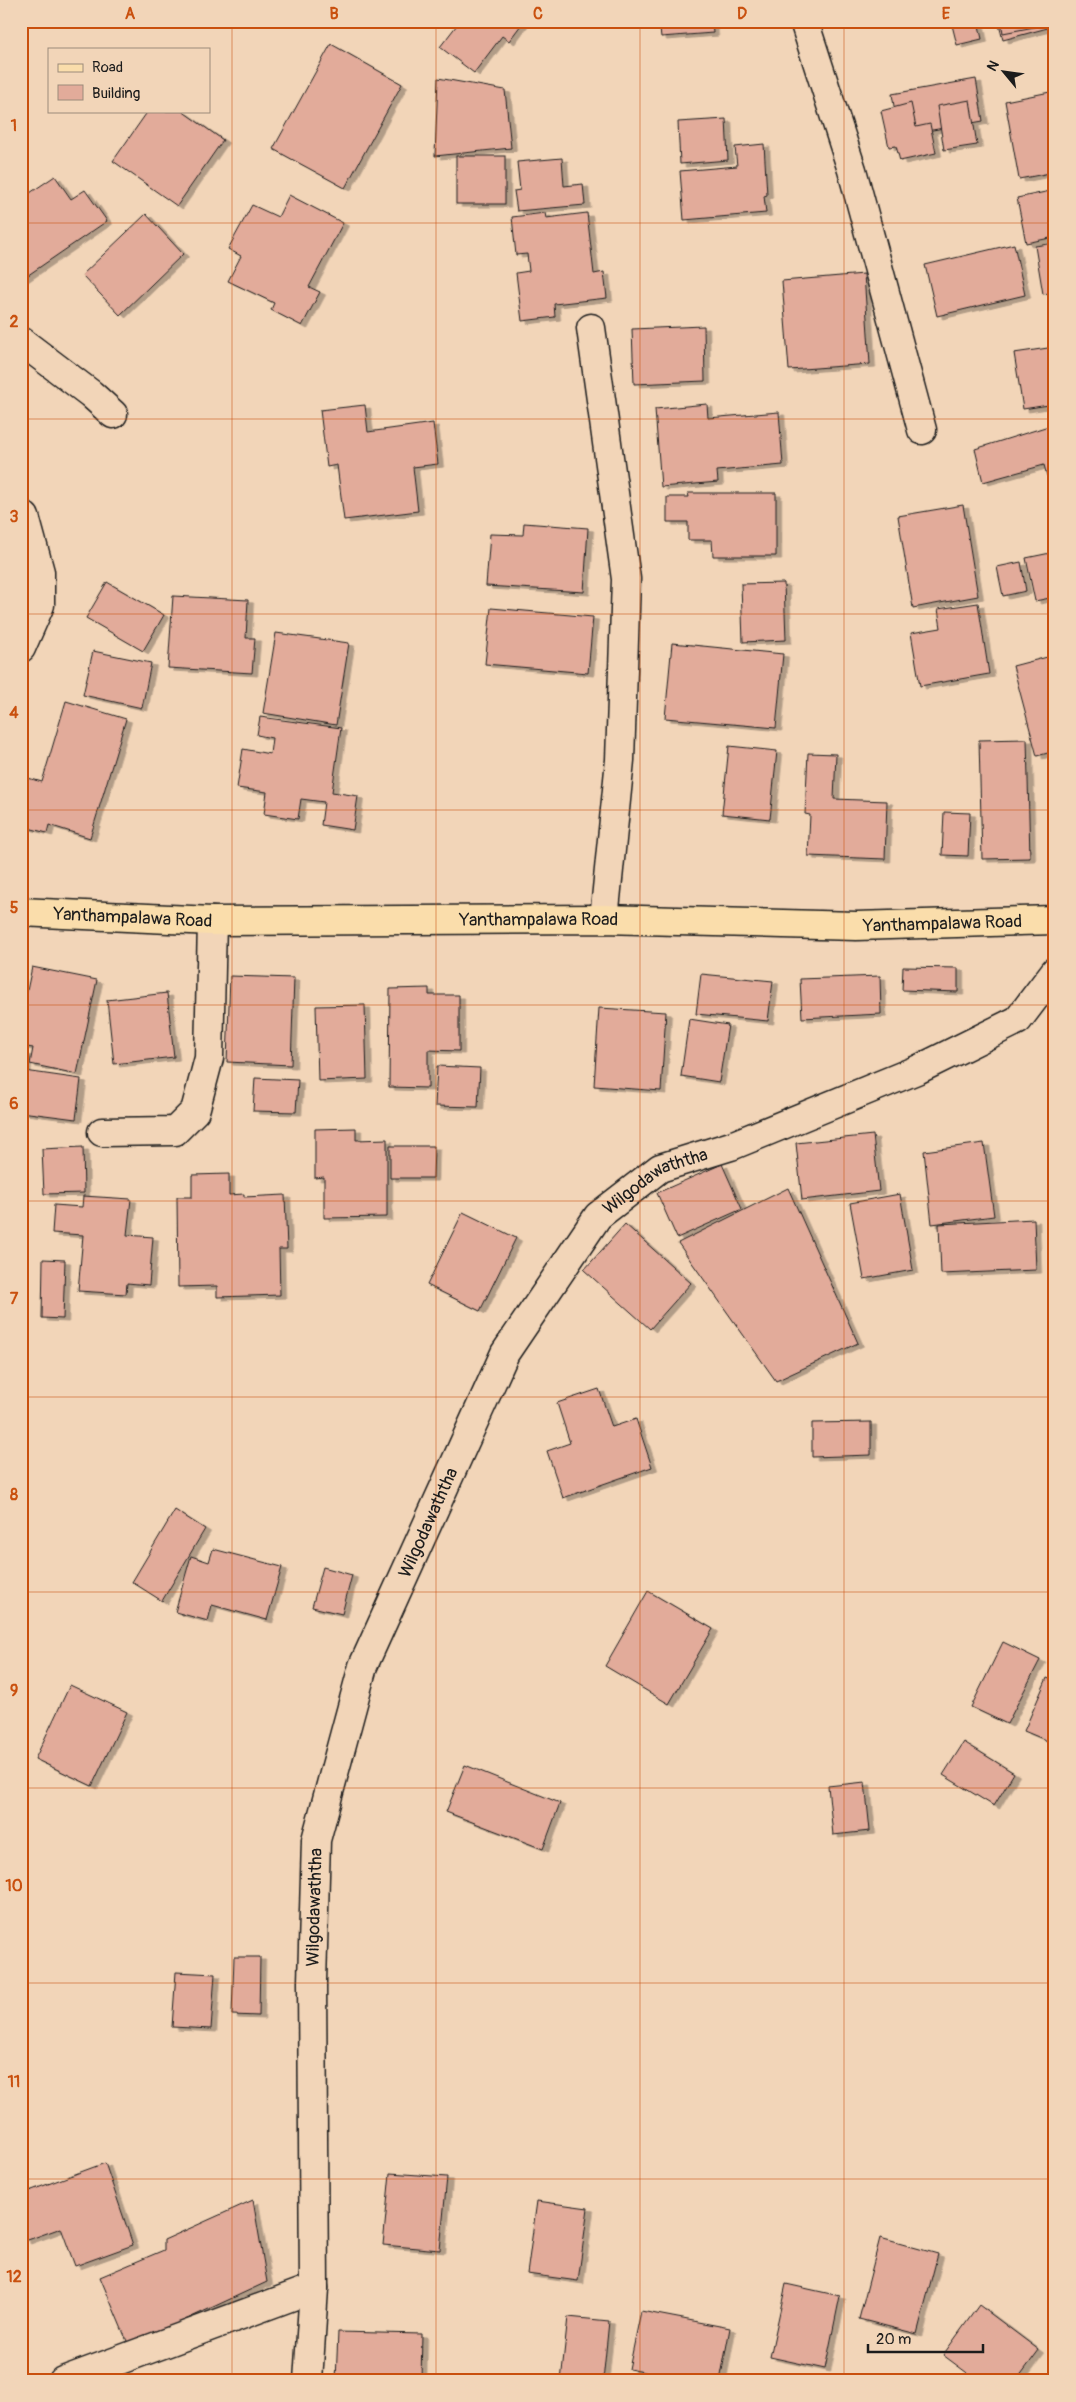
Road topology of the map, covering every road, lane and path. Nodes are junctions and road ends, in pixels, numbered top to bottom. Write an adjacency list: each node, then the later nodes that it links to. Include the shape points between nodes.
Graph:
1 (804, 21): 5 (street, via 852,170)
2 (592, 328): 9 (street, via 626,579 620,760)
3 (21, 341): 4 (street)
4 (113, 414)
5 (922, 430)
6 (21, 514): 7 (street, via 26,518 40,572 40,606)
7 (21, 648)
8 (21, 912): 11 (main road, Yanthampalawa Road)
9 (604, 919): 10 (main road, Yanthampalawa Road, via 856,926); 11 (main road, Yanthampalawa Road)
10 (1055, 920)
11 (212, 921): 13 (street, via 209,1058 195,1111 175,1132)
12 (1055, 971): 14 (street, Wilgodawaththa, via 1018,1020 919,1069 732,1146 660,1168 598,1216 505,1353 363,1666 316,1840 312,1982)
13 (102, 1132)
14 (314, 2288): 15 (street); 16 (street, Wilgodawaththa)
15 (63, 2381)
16 (308, 2381)

